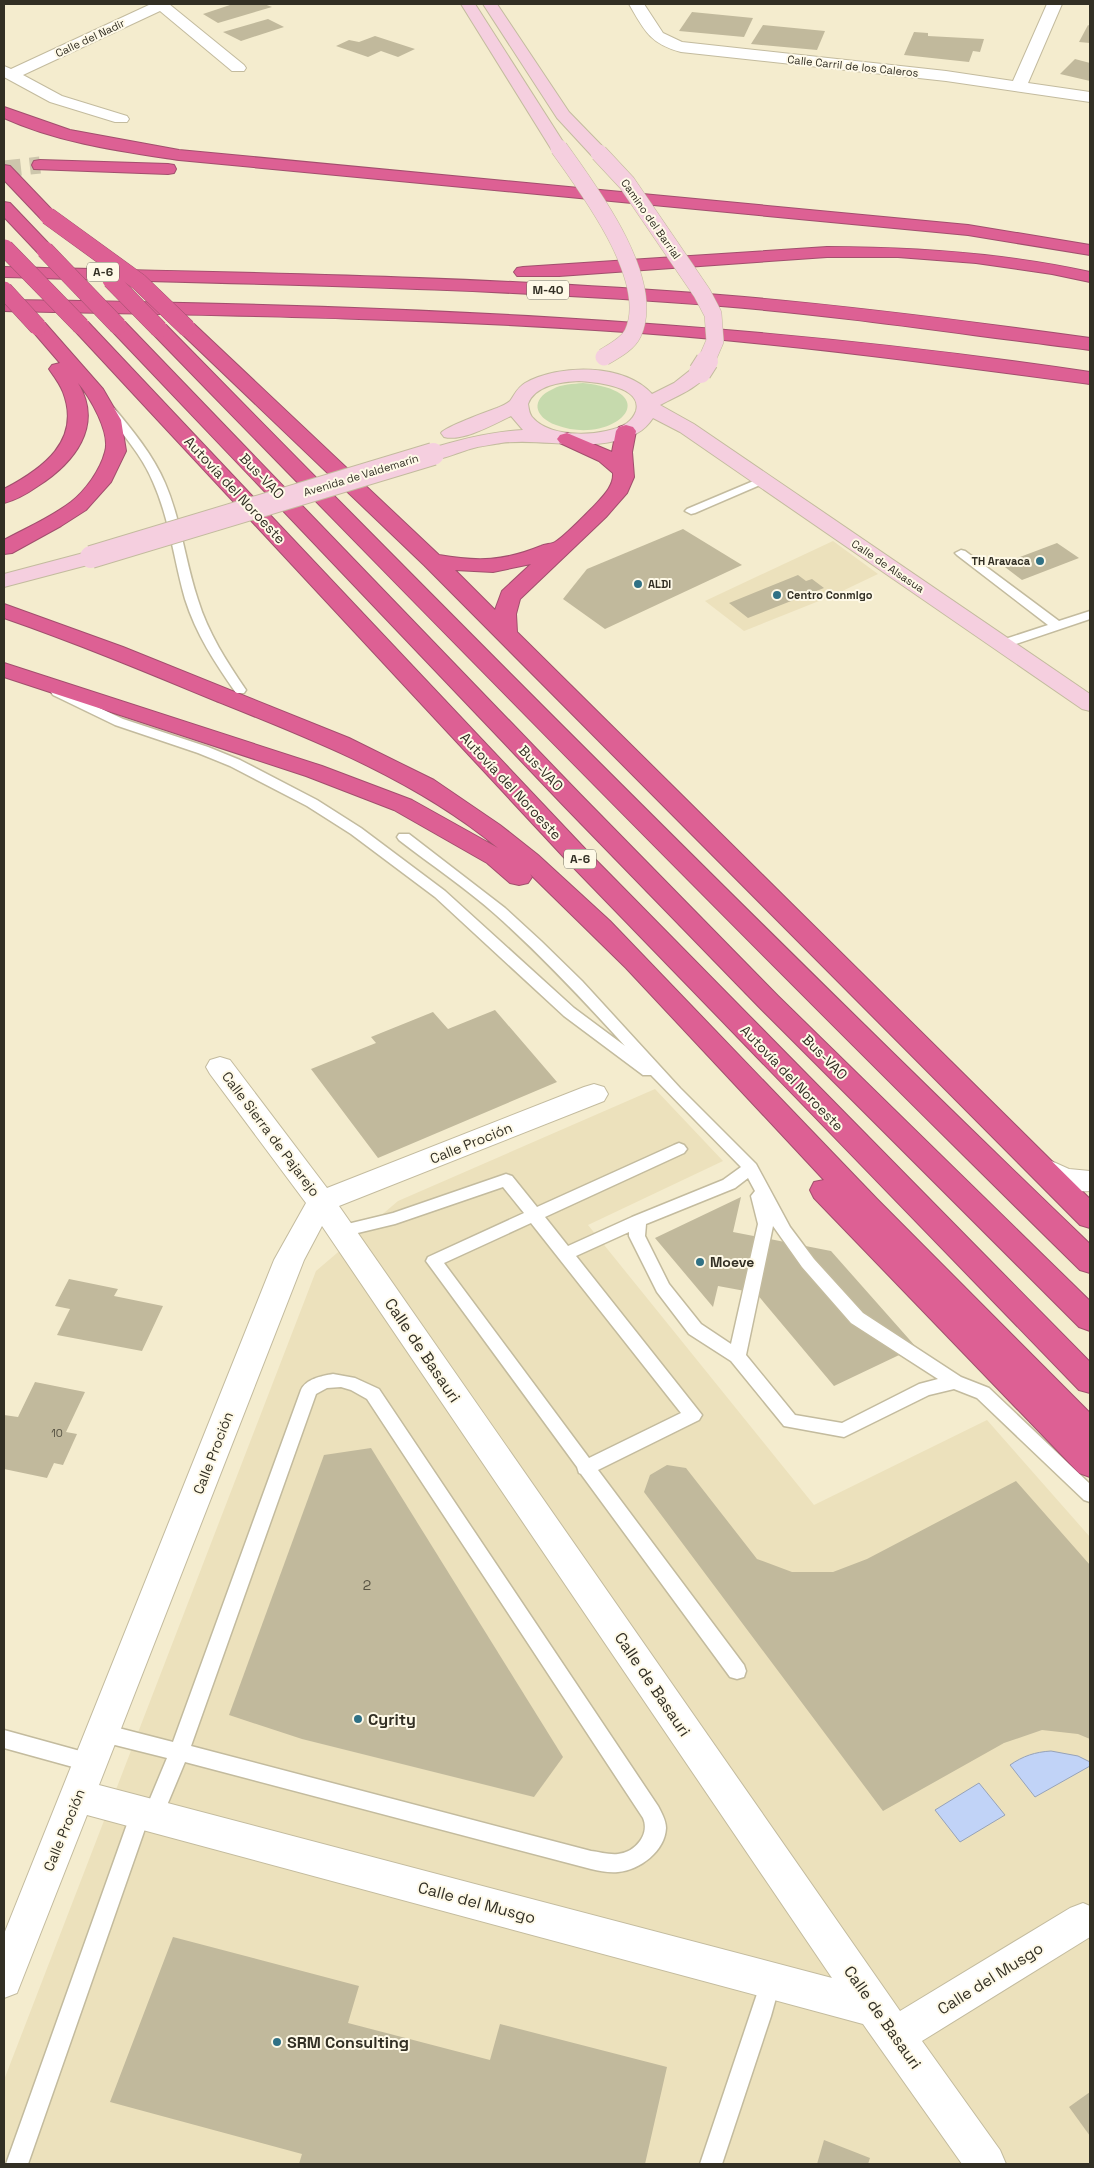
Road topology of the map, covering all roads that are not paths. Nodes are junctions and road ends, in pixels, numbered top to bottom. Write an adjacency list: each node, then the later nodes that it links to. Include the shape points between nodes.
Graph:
1 (163, 4): 6 (street, Calle del Nadir); 7 (street, Calle del Nadir)
2 (468, 4): 27 (main road, bridge, via 618,238 634,284 639,313 632,335 604,357)
3 (490, 4): 31 (main road, Camino del Barrial, bridge, via 563,115 627,183 702,293 712,314 716,341 700,372 681,387)
4 (637, 4): 8 (street, Calle Carril de los Caleros, via 658,38 681,47)
5 (1056, 4): 8 (street)
6 (238, 68)
7 (7, 73): 11 (street, Calle del Nadir, via 56,99)
8 (1020, 86): 9 (street, Calle Carril de los Caleros)
9 (1090, 97)
10 (4, 112): 16 (highway, via 67,134 179,155 968,230)
11 (121, 119)
12 (40, 165): 16 (highway, via 178,170 691,219)
13 (4, 170): 15 (highway, A-6)
14 (4, 207): 71 (highway, Bus-VAO, bridge, via 769,1002)
15 (48, 216): 44 (highway, bridge, via 139,282); 70 (highway, A-6, bridge, via 395,572)
16 (999, 236): 18 (highway)
17 (4, 248): 73 (highway, Autovía del Noroeste / A-6, bridge, via 81,326 580,859)
18 (1090, 250)
19 (4, 270): 20 (highway, via 141,266 559,271 827,252 889,252 976,258); 26 (highway, M-40, via 430,284 668,297 808,309)
20 (1090, 277)
21 (4, 290): 25 (highway, bridge)
22 (4, 305): 24 (highway); 25 (highway)
23 (4, 315): 24 (highway)
24 (406, 316): 28 (highway, via 595,324 777,340 969,360)
25 (31, 327): 29 (highway); 38 (highway, via 77,399 76,438 55,464 21,489)
26 (1090, 344)
27 (568, 376): 30 (main road, via 534,386 526,392); 31 (main road, Calle de Alsasua, via 590,375 620,382 636,390)
28 (1090, 378)
29 (93, 389): 41 (highway, via 111,420 116,451 101,482 79,506); 54 (lane, via 145,456 159,482 197,617)
30 (519, 405): 34 (main road, via 520,414 526,422); 35 (main road, Avenida de Valdemarín)
31 (646, 405): 32 (main road, Calle de Alsasua); 33 (main road, via 642,420)
32 (687, 428): 33 (main road, Calle de Alsasua, via 660,424); 37 (main road, Calle de Alsasua)
33 (630, 429): 34 (main road, Avenida de Valdemarín, via 592,440); 36 (highway, via 622,452)
34 (558, 437): 35 (main road, Avenida de Valdemarín, via 503,437); 36 (highway, via 606,457)
35 (426, 448): 42 (main road, Avenida de Valdemarín, bridge)
36 (624, 471): 40 (highway, via 622,483 611,501)
37 (764, 480): 39 (lane); 51 (main road, Calle de Alsasua)
38 (4, 497)
39 (690, 511)
40 (568, 541): 44 (highway, via 509,565 479,567); 50 (highway, via 510,596 505,607)
41 (4, 548)
42 (86, 551): 45 (main road, Avenida de Valdemarín); 46 (main road, Avenida de Valdemarín)
43 (961, 553): 49 (lane)
44 (432, 560): 50 (highway)
45 (4, 566)
46 (4, 581)
47 (4, 611): 75 (highway, via 335,739 400,770 488,827 572,899 615,942 840,1179)
48 (1090, 615): 49 (lane)
49 (1057, 626): 51 (lane)
50 (506, 633): 61 (highway)
51 (1003, 644): 55 (main road, Calle de Alsasua)
52 (4, 670): 53 (highway)
53 (33, 680): 58 (lane, via 119,722 235,763 312,803 356,831 440,894 569,1012); 76 (highway, via 314,771 403,805 496,857 580,932 881,1250)
54 (240, 690)
55 (1090, 704)
56 (404, 837): 58 (lane, via 500,910)
57 (220, 1067): 64 (street, Calle Sierra de Pajarejo)
58 (675, 1092): 62 (lane)
59 (594, 1094): 64 (street, Calle Proción)
60 (679, 1149): 65 (lane)
61 (1036, 1164): 63 (street, via 1062,1178); 66 (highway)
62 (751, 1168): 67 (lane, via 729,1184); 72 (lane, via 766,1224); 74 (lane, via 784,1231 857,1318)
63 (1090, 1182)
64 (322, 1202): 68 (street, Calle de Basauri); 80 (street, Calle Proción, via 289,1260)
65 (534, 1215): 68 (lane, via 506,1180 395,1218); 69 (lane); 77 (lane, via 434,1262)
66 (1090, 1217)
67 (638, 1221): 69 (lane); 72 (lane, via 637,1236 664,1288 695,1329)
68 (341, 1231): 89 (street, Calle de Basauri)
69 (565, 1254): 77 (lane, via 693,1415)
70 (1090, 1262)
71 (1090, 1319)
72 (737, 1356): 74 (lane, via 790,1420 844,1430 925,1389)
73 (1090, 1381)
74 (955, 1382): 78 (lane, via 983,1393)
75 (1090, 1433)
76 (1090, 1464)
77 (586, 1468): 79 (lane)
78 (1090, 1495)
79 (737, 1671)
80 (103, 1733): 82 (lane); 83 (street, Calle Proción)
81 (4, 1739): 83 (lane)
82 (179, 1752): 82 (lane, via 591,1860 617,1863 632,1859 654,1839 656,1826 646,1804 373,1394 359,1384 343,1380 331,1380 309,1390); 85 (lane)
83 (91, 1763): 84 (street, Calle Proción)
84 (78, 1796): 85 (street, Calle del Musgo); 87 (street, Calle Proción)
85 (147, 1814): 88 (street, Calle del Musgo); 90 (lane)
86 (1083, 1921): 89 (street, Calle del Musgo)
87 (4, 1980)
88 (771, 1980): 89 (street, Calle del Musgo); 91 (lane)
89 (886, 2021): 92 (street, Calle de Basauri)
90 (17, 2164)
91 (711, 2164)
92 (986, 2164)

